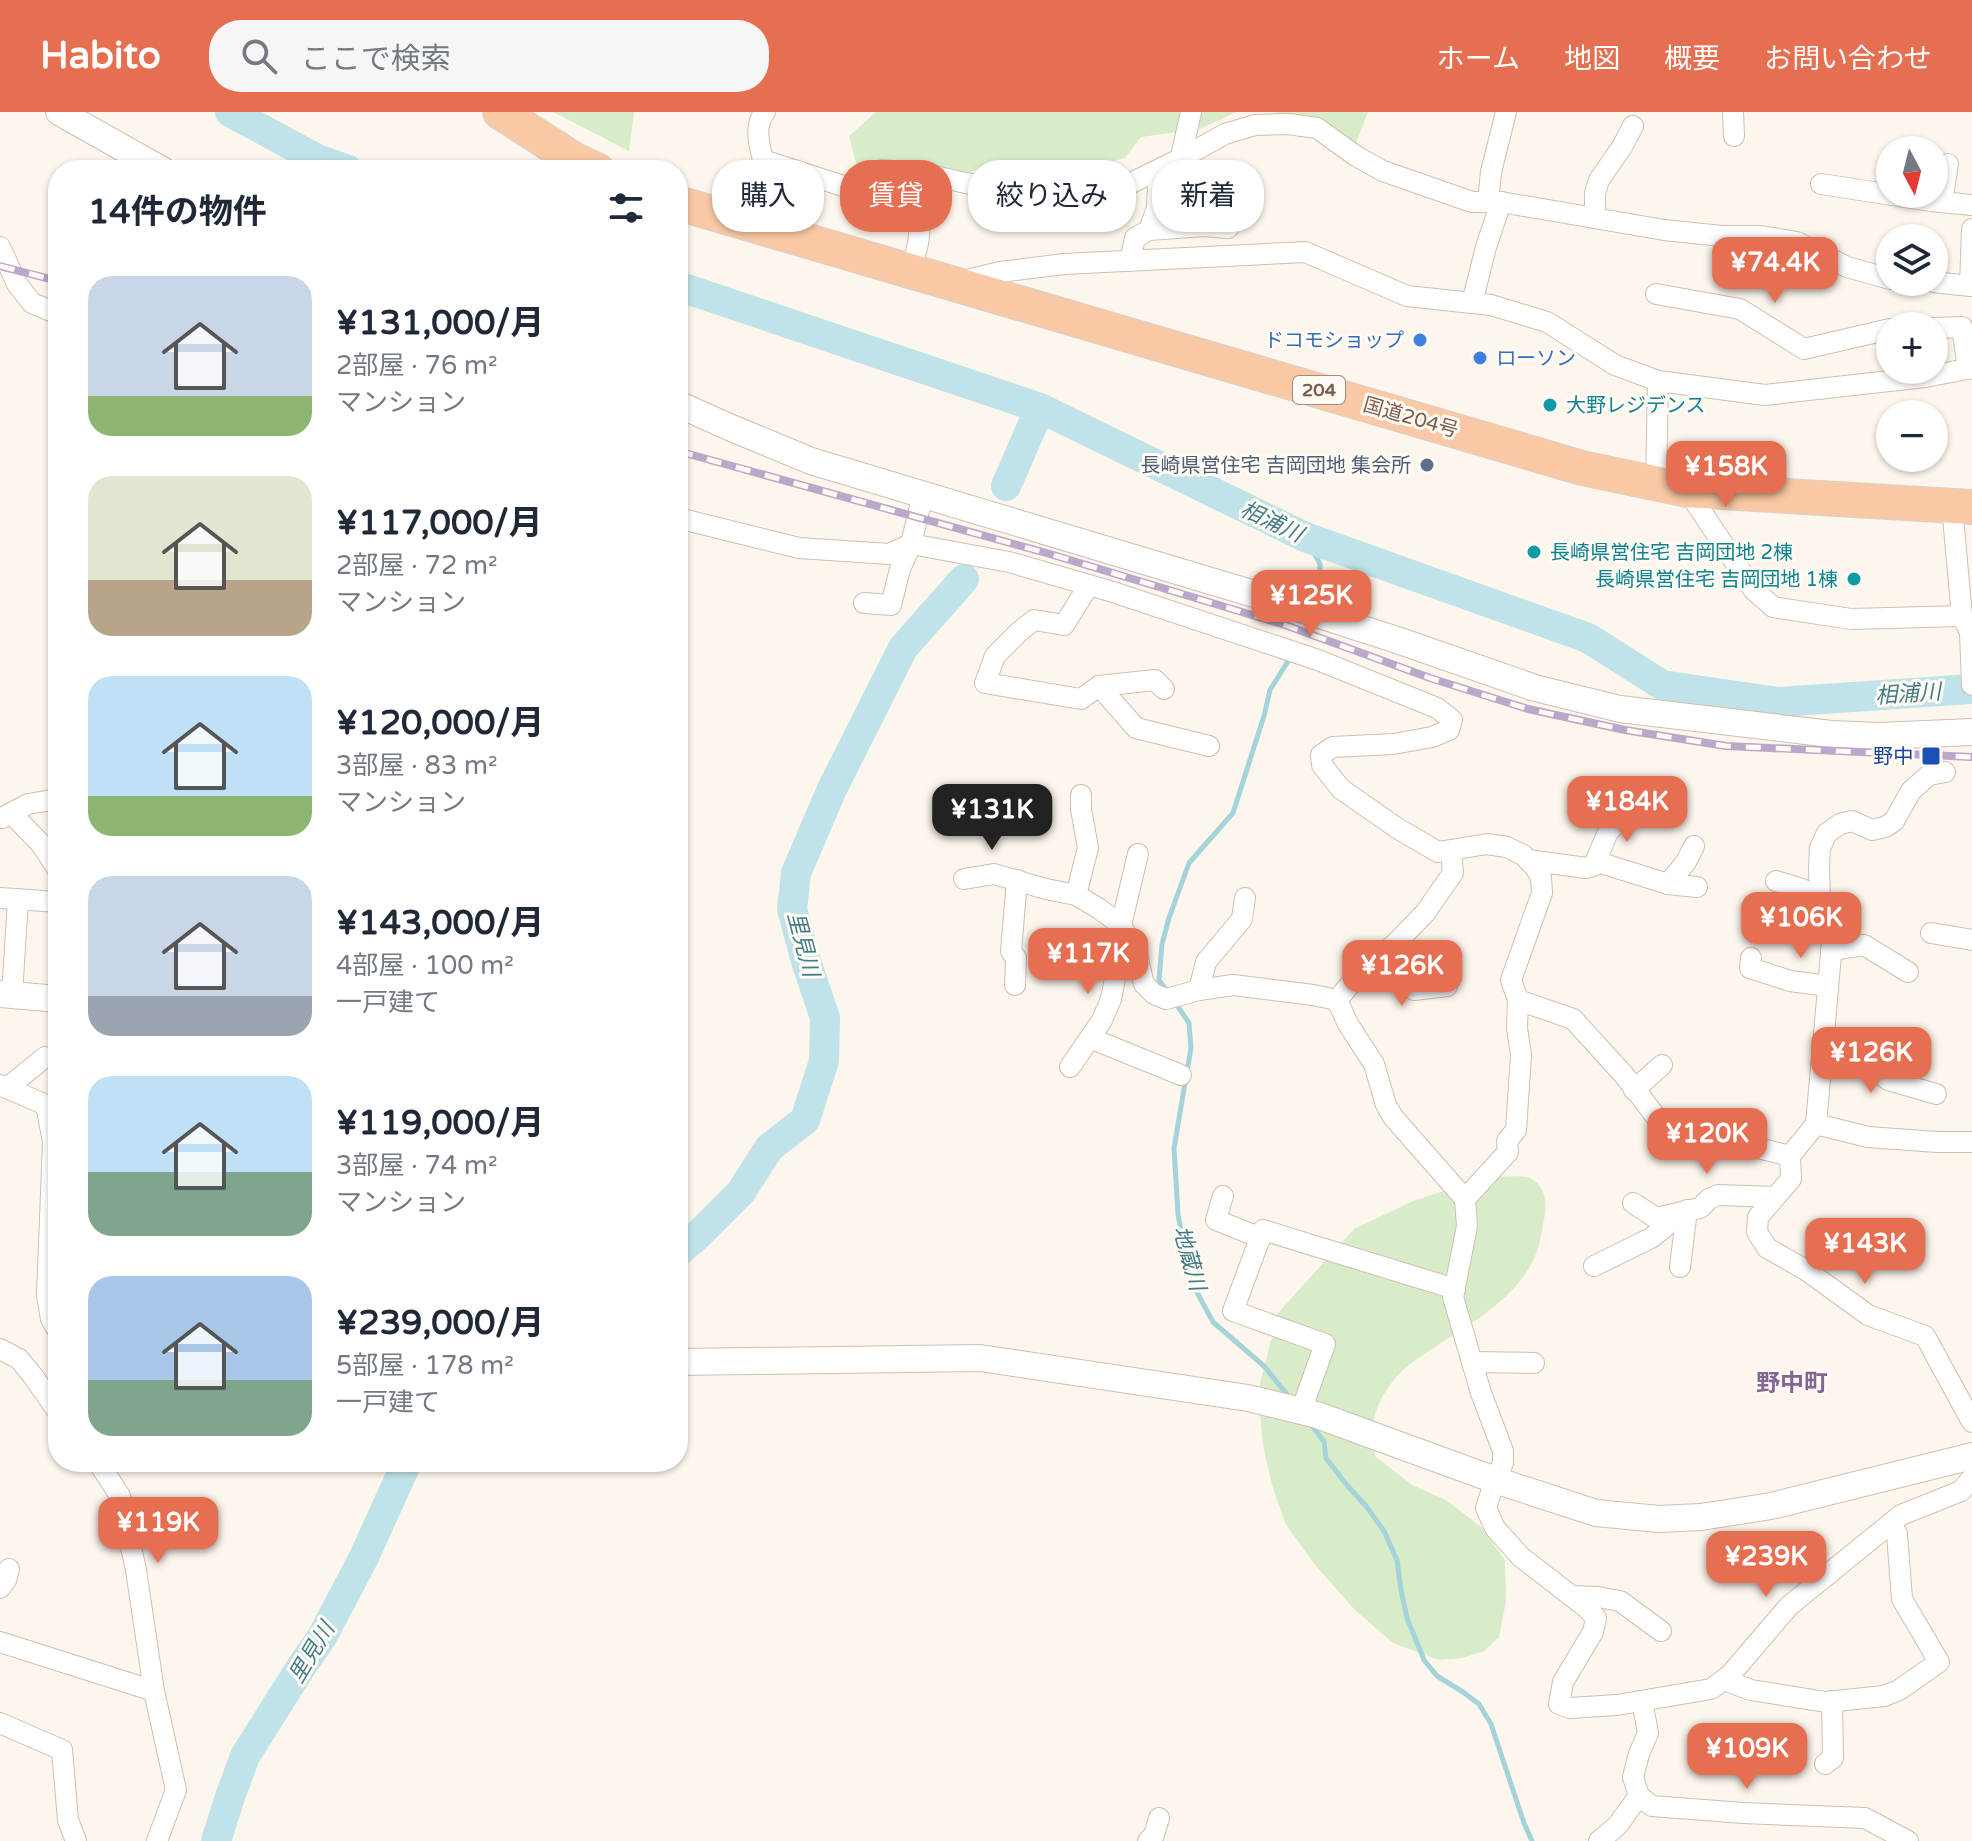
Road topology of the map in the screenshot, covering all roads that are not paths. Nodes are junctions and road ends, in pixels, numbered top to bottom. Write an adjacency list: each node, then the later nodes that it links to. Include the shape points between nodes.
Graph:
1 (59, 112): 10 (street)
2 (500, 112): 11 (highway)
3 (765, 112): 14 (street, via 758,140 763,160)
4 (1191, 112): 9 (street)
5 (1506, 112): 16 (street, via 1491,172)
6 (1733, 112): 8 (street)
7 (1633, 126): 20 (street, via 1599,180)
8 (1734, 136)
9 (1180, 159): 12 (street, via 1129,184 1084,196 1040,199); 16 (street, via 1225,134 1255,125 1288,124 1317,128 1383,171 1472,202); 22 (street, via 1178,170 1158,187)
10 (144, 160)
11 (575, 160)
12 (952, 180)
13 (1821, 184): 15 (street)
14 (840, 186)
15 (1876, 192)
16 (1495, 202): 20 (street); 33 (street)
17 (1948, 203): 18 (street)
18 (1972, 205)
19 (688, 206): 27 (highway, 国道204号 / 204)
20 (1595, 218): 28 (street, via 1797,242)
21 (1972, 229): 31 (street)
22 (1149, 230): 23 (street); 26 (street, via 1135,238)
23 (1152, 230)
24 (921, 232): 27 (street)
25 (0, 247): 34 (street, via 17,284 32,303)
26 (1130, 261): 29 (street, via 1038,267); 33 (street, via 1305,252 1407,296)
27 (911, 270): 29 (highway, 国道204号 / 204)
28 (1876, 275)
29 (955, 283): 40 (highway, 国道204号 / 204, via 1582,468)
30 (1948, 284): 31 (street)
31 (1971, 286)
32 (1656, 294): 36 (street, via 1740,309 1804,349)
33 (1472, 303): 38 (street, via 1547,322 1615,365)
34 (48, 310)
35 (1948, 328): 37 (street, via 1962,327)
36 (1876, 332)
37 (1970, 369): 38 (street, via 1765,395)
38 (1658, 381): 40 (street, via 1656,408)
39 (688, 409): 41 (street, via 811,461)
40 (1672, 486): 42 (highway, 国道204号 / 204); 47 (street, via 1773,607 1851,619)
41 (923, 494): 44 (street); 51 (street, via 1264,597 1535,688 1620,709 1831,734)
42 (1962, 507): 47 (street)
43 (688, 520): 44 (street, via 799,548 889,554)
44 (911, 544): 45 (street, via 1009,562); 46 (street, via 891,605)
45 (1089, 585): 49 (street, via 1064,625 1034,620 1019,632 995,656 981,685 1081,699); 59 (street, via 1318,660 1437,708 1452,720 1449,730 1393,744 1333,747 1321,755 1322,765 1341,789 1438,852)
46 (872, 609)
47 (1966, 624): 48 (street)
48 (1972, 685)
49 (1099, 686): 50 (street, via 1155,680); 52 (street, via 1136,728)
50 (1164, 689)
51 (1972, 732)
52 (1199, 749)
53 (1945, 772): 72 (street, via 1929,775 1911,791 1885,827 1872,830 1852,821 1827,833 1820,848)
54 (1081, 795): 69 (street, via 1088,848)
55 (48, 801): 57 (street)
56 (1633, 806): 63 (street, via 1608,832)
57 (6, 816): 60 (street)
58 (1694, 846): 67 (street)
59 (1451, 851): 62 (street, via 1487,844 1507,847); 79 (street, via 1453,873 1425,913)
60 (48, 854)
61 (1138, 854): 74 (street)
62 (1528, 860): 63 (street); 88 (street, via 1541,877 1542,893 1511,980)
63 (1594, 865): 67 (street)
64 (964, 879): 65 (street, via 994,874)
65 (1017, 880): 69 (street); 81 (street, via 1011,951 1016,958)
66 (1776, 881): 72 (street)
67 (1668, 884): 68 (street)
68 (1697, 887)
69 (1076, 895): 74 (street)
70 (1245, 898): 84 (street, via 1242,919 1206,962)
71 (9, 899): 73 (street); 85 (street)
72 (1820, 899): 77 (street, via 1833,932)
73 (48, 901)
74 (1123, 928): 84 (street, via 1144,984 1154,994 1166,999); 89 (street, via 1111,999)
75 (1931, 933): 76 (street)
76 (1972, 940)
77 (1831, 950): 80 (street, via 1864,945); 83 (street)
78 (1751, 958): 83 (street, via 1750,968)
79 (1372, 963): 82 (street, via 1414,990); 87 (street)
80 (1908, 972)
81 (1015, 985)
82 (1447, 986)
83 (1828, 986): 90 (street)
84 (1199, 990): 87 (street, via 1233,985)
85 (6, 995): 86 (street)
86 (48, 998)
87 (1337, 1000): 104 (street, via 1374,1064 1393,1117)
88 (1518, 1000): 96 (street, via 1573,1019); 104 (street, via 1516,1130 1507,1141 1508,1152)
89 (1090, 1038): 93 (street); 94 (street)
90 (1822, 1049): 97 (street, via 1873,1065 1888,1080 1914,1080); 99 (street)
91 (48, 1058): 95 (street)
92 (1662, 1065): 96 (street)
93 (1070, 1067)
94 (1181, 1075)
95 (3, 1087): 98 (street, via 46,1105)
96 (1634, 1090): 101 (street, via 1660,1122 1690,1138)
97 (1936, 1094)
98 (48, 1116)
99 (1816, 1124): 100 (street, via 1868,1137); 101 (street)
100 (1972, 1142)
101 (1790, 1156): 103 (street, via 1791,1179)
102 (1223, 1196): 108 (street, via 1216,1220)
103 (1775, 1197): 106 (street, via 1718,1195); 122 (street, via 1758,1217 1757,1232 1767,1248 1868,1315 1925,1336)
104 (1465, 1199): 112 (street, via 1467,1226)
105 (1633, 1203): 107 (street, via 1656,1218)
106 (1687, 1210): 107 (street); 110 (street)
107 (1664, 1216): 109 (street, via 1665,1227 1651,1238)
108 (1261, 1238): 112 (street, via 1263,1230 1306,1234); 121 (street, via 1233,1311 1325,1344)
109 (1594, 1266)
110 (1680, 1267)
111 (48, 1281): 113 (street)
112 (1455, 1289): 116 (street)
113 (48, 1301)
114 (0, 1349): 118 (street, via 19,1359)
115 (688, 1362): 121 (street, via 980,1358 1248,1398)
116 (1472, 1362): 117 (street); 126 (street, via 1503,1451)
117 (1534, 1363)
118 (33, 1376): 119 (street); 120 (street)
119 (48, 1380)
120 (48, 1398)
121 (1301, 1411): 126 (street)
122 (1972, 1422)
123 (1972, 1456): 126 (street, via 1771,1506 1701,1517 1596,1513)
124 (104, 1472): 134 (street, via 120,1496)
125 (1972, 1478): 127 (street, via 1961,1491)
126 (1495, 1480): 130 (street, via 1486,1508 1495,1528 1521,1557)
127 (1891, 1523): 133 (street, via 1789,1606); 136 (street, via 1897,1534 1902,1599 1939,1662 1884,1696)
128 (9, 1569): 129 (street)
129 (0, 1588)
130 (1571, 1596): 131 (street, via 1620,1601); 135 (street, via 1596,1618 1563,1682 1559,1704 1570,1708)
131 (1661, 1631)
132 (0, 1642): 134 (street)
133 (1724, 1680): 135 (street, via 1711,1689); 136 (street, via 1751,1690)
134 (154, 1691): 142 (street, via 176,1790)
135 (1642, 1701): 139 (street, via 1648,1733 1633,1777)
136 (1832, 1701): 138 (street, via 1833,1758)
137 (0, 1723): 141 (street, via 62,1750 68,1820)
138 (1825, 1764)
139 (1639, 1796): 144 (street); 145 (street, via 1652,1806 1865,1818)
140 (1159, 1818): 143 (street)
141 (81, 1834)
142 (157, 1841)
143 (1148, 1841)
144 (1599, 1841)
145 (1908, 1841)

